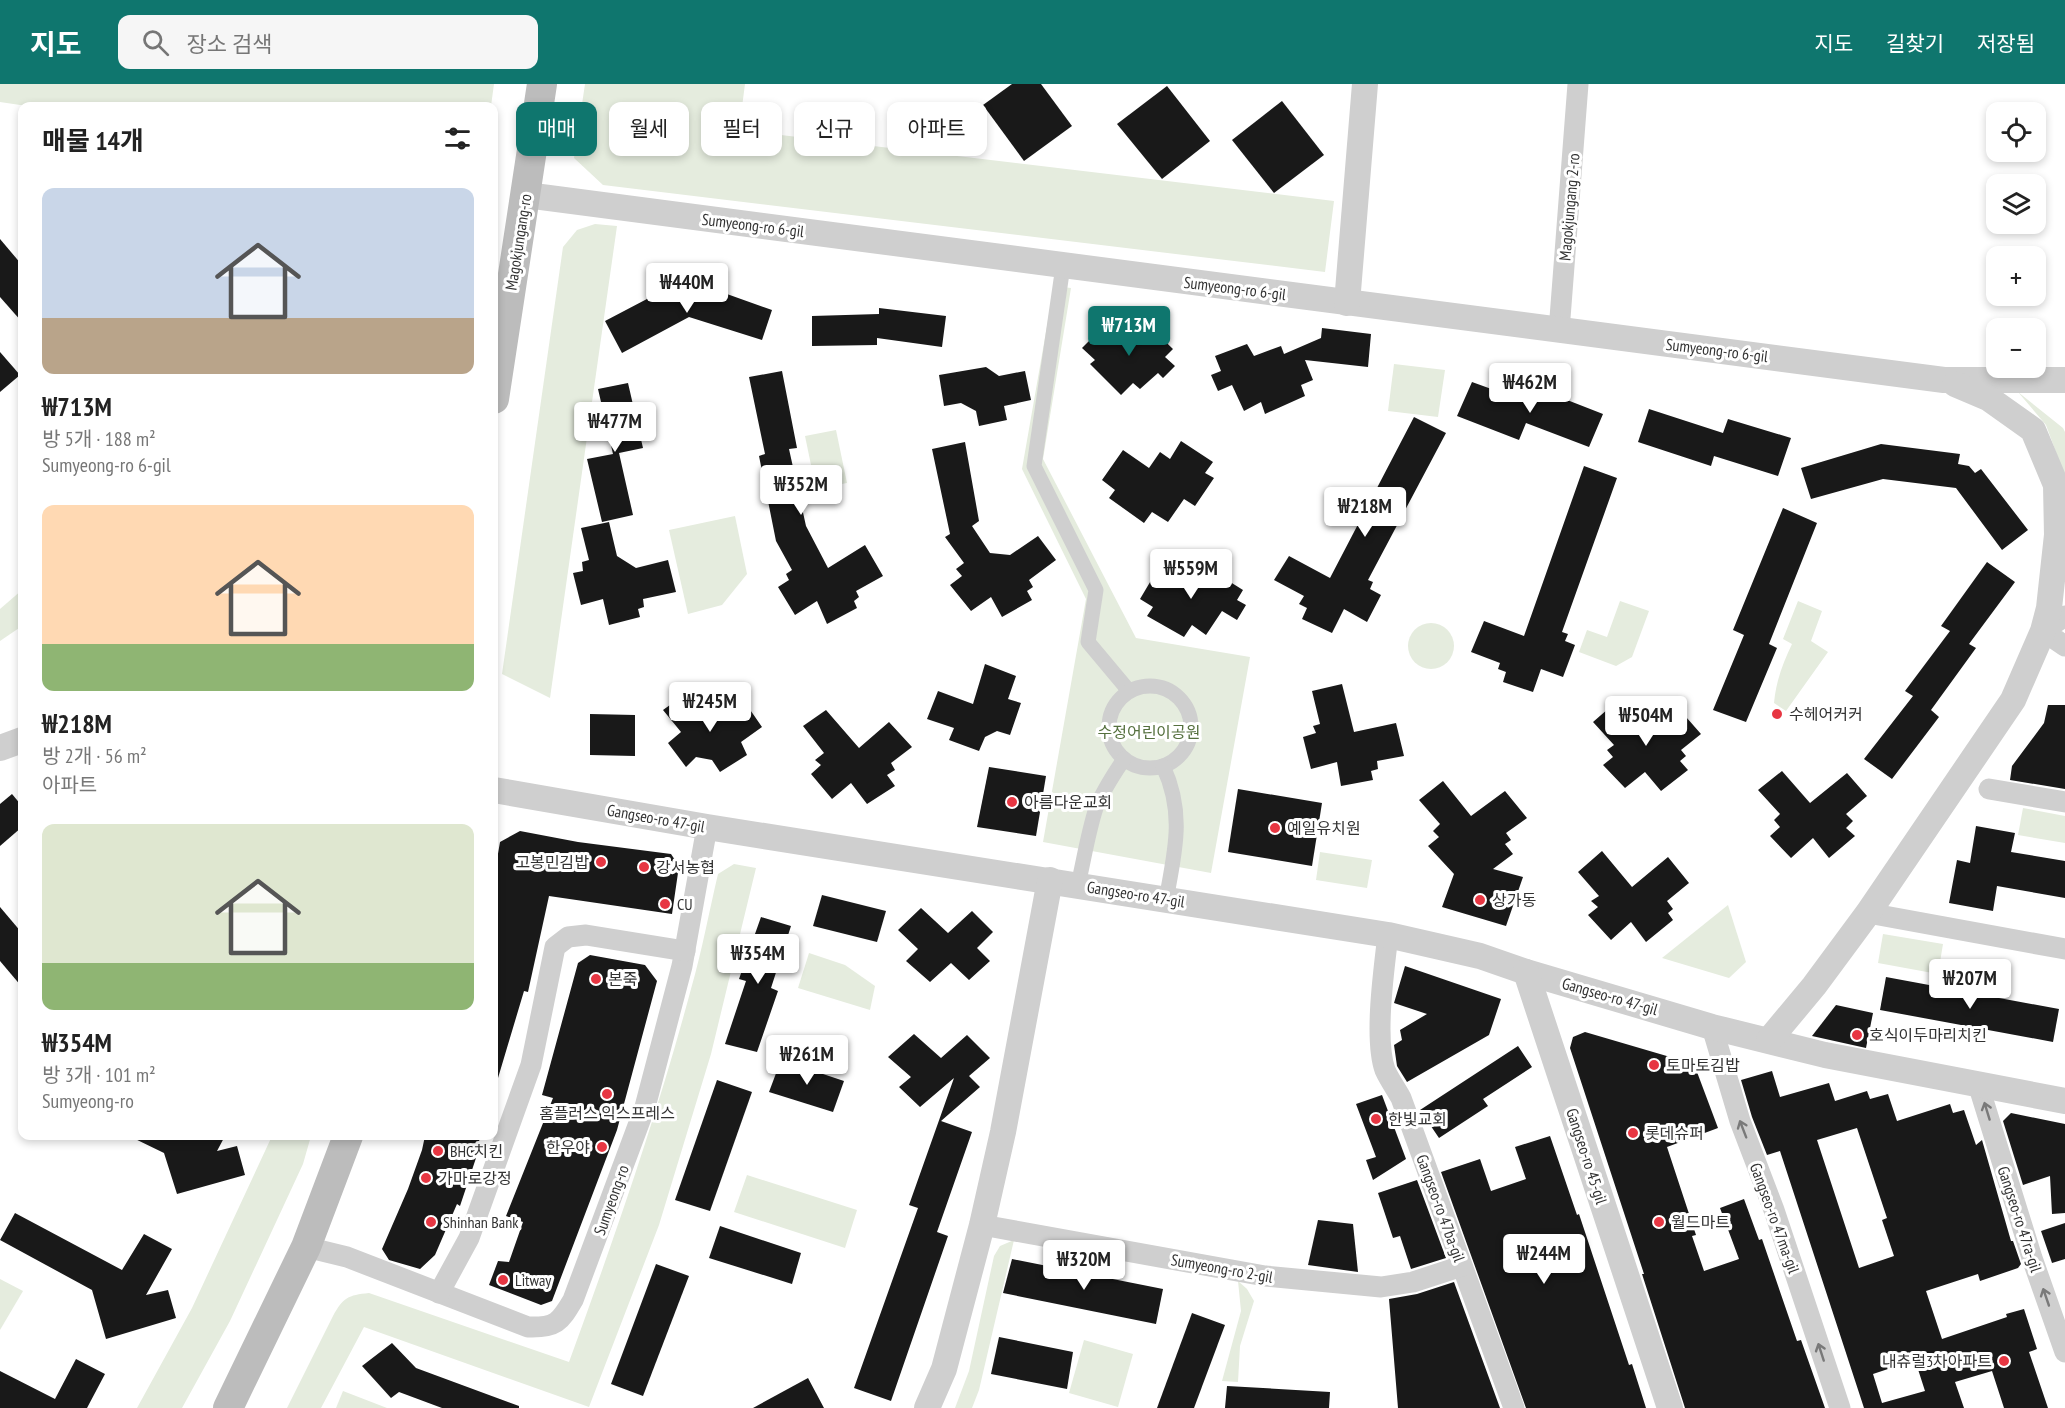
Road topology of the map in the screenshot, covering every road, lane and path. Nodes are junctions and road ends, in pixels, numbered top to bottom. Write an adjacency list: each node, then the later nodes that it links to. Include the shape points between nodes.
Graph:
1 (542, 84): 4 (main road, Magokjungang-ro)
2 (1365, 84): 6 (street)
3 (1578, 84): 7 (street, Magokjungang 2-ro)
4 (526, 195): 5 (street, Sumyeong-ro 6-gil); 8 (main road, Magokjungang-ro)
5 (1063, 266): 6 (street, Sumyeong-ro 6-gil); 14 (street, via 1034,466 1096,590 1088,642)
6 (1347, 303): 7 (street, Sumyeong-ro 6-gil)
7 (1559, 331): 9 (street, Sumyeong-ro 6-gil)
8 (498, 374)
9 (1944, 380): 10 (street); 12 (street, via 1988,398 2033,430 2056,485 2057,535)
10 (2065, 380)
11 (2065, 616): 12 (street)
12 (2043, 631): 13 (street); 26 (street, via 2013,700)
13 (2065, 646)
14 (1129, 691): 17 (street, via 1115,705 1108,724 1115,749); 18 (street, via 1148,686 1168,689 1188,709 1191,736 1175,760)
15 (18, 741): 16 (street)
16 (0, 748)
17 (1124, 759): 18 (street, via 1142,767); 24 (street, via 1097,806)
18 (1163, 766): 25 (street, via 1171,783 1177,822)
19 (1989, 789): 21 (street)
20 (498, 791): 22 (street, Gangseo-ro 47-gil)
21 (2065, 802)
22 (707, 827): 23 (street, Gangseo-ro 47-gil); 29 (street, Sumyeong-ro)
23 (1050, 880): 24 (street, Gangseo-ro 47-gil); 36 (street)
24 (1078, 885): 25 (street, Gangseo-ro 47-gil)
25 (1166, 900): 27 (street, Gangseo-ro 47-gil)
26 (1868, 913): 28 (street); 32 (street)
27 (1388, 935): 30 (street, Gangseo-ro 47-gil, via 1480,956); 38 (street, Gangseo-ro 47ba-gil, via 1381,1012 1385,1068 1401,1098)
28 (2065, 949)
29 (685, 951): 39 (street, via 586,935 568,937 555,947 531,1065 470,1238); 39 (street, Sumyeong-ro, via 645,1107 573,1300 561,1320 546,1328 528,1327)
30 (1526, 972): 31 (street, Gangseo-ro 47-gil); 44 (street, Gangseo-ro 45-gil)
31 (1712, 1027): 32 (street, Gangseo-ro 47-gil); 45 (street, Gangseo-ro 47ma-gil, one-way to 31, via 1740,1121)
32 (1768, 1040): 33 (street, Gangseo-ro 47-gil)
33 (1978, 1084): 34 (street, Gangseo-ro 47-gil); 40 (street, Gangseo-ro 47ra-gil, one-way to 33)
34 (2065, 1101)
35 (346, 1140): 37 (main road)
36 (982, 1225): 38 (street, Sumyeong-ro 2-gil, via 1279,1278 1381,1287 1413,1282); 42 (street, via 944,1369)
37 (306, 1247): 39 (street, Sumyeong-ro, via 347,1257); 41 (main road)
38 (1462, 1266): 43 (street, Gangseo-ro 47ba-gil)
39 (439, 1293)
40 (2065, 1352)
41 (228, 1408)
42 (927, 1408)
43 (1514, 1408)
44 (1670, 1408)
45 (1840, 1408)

